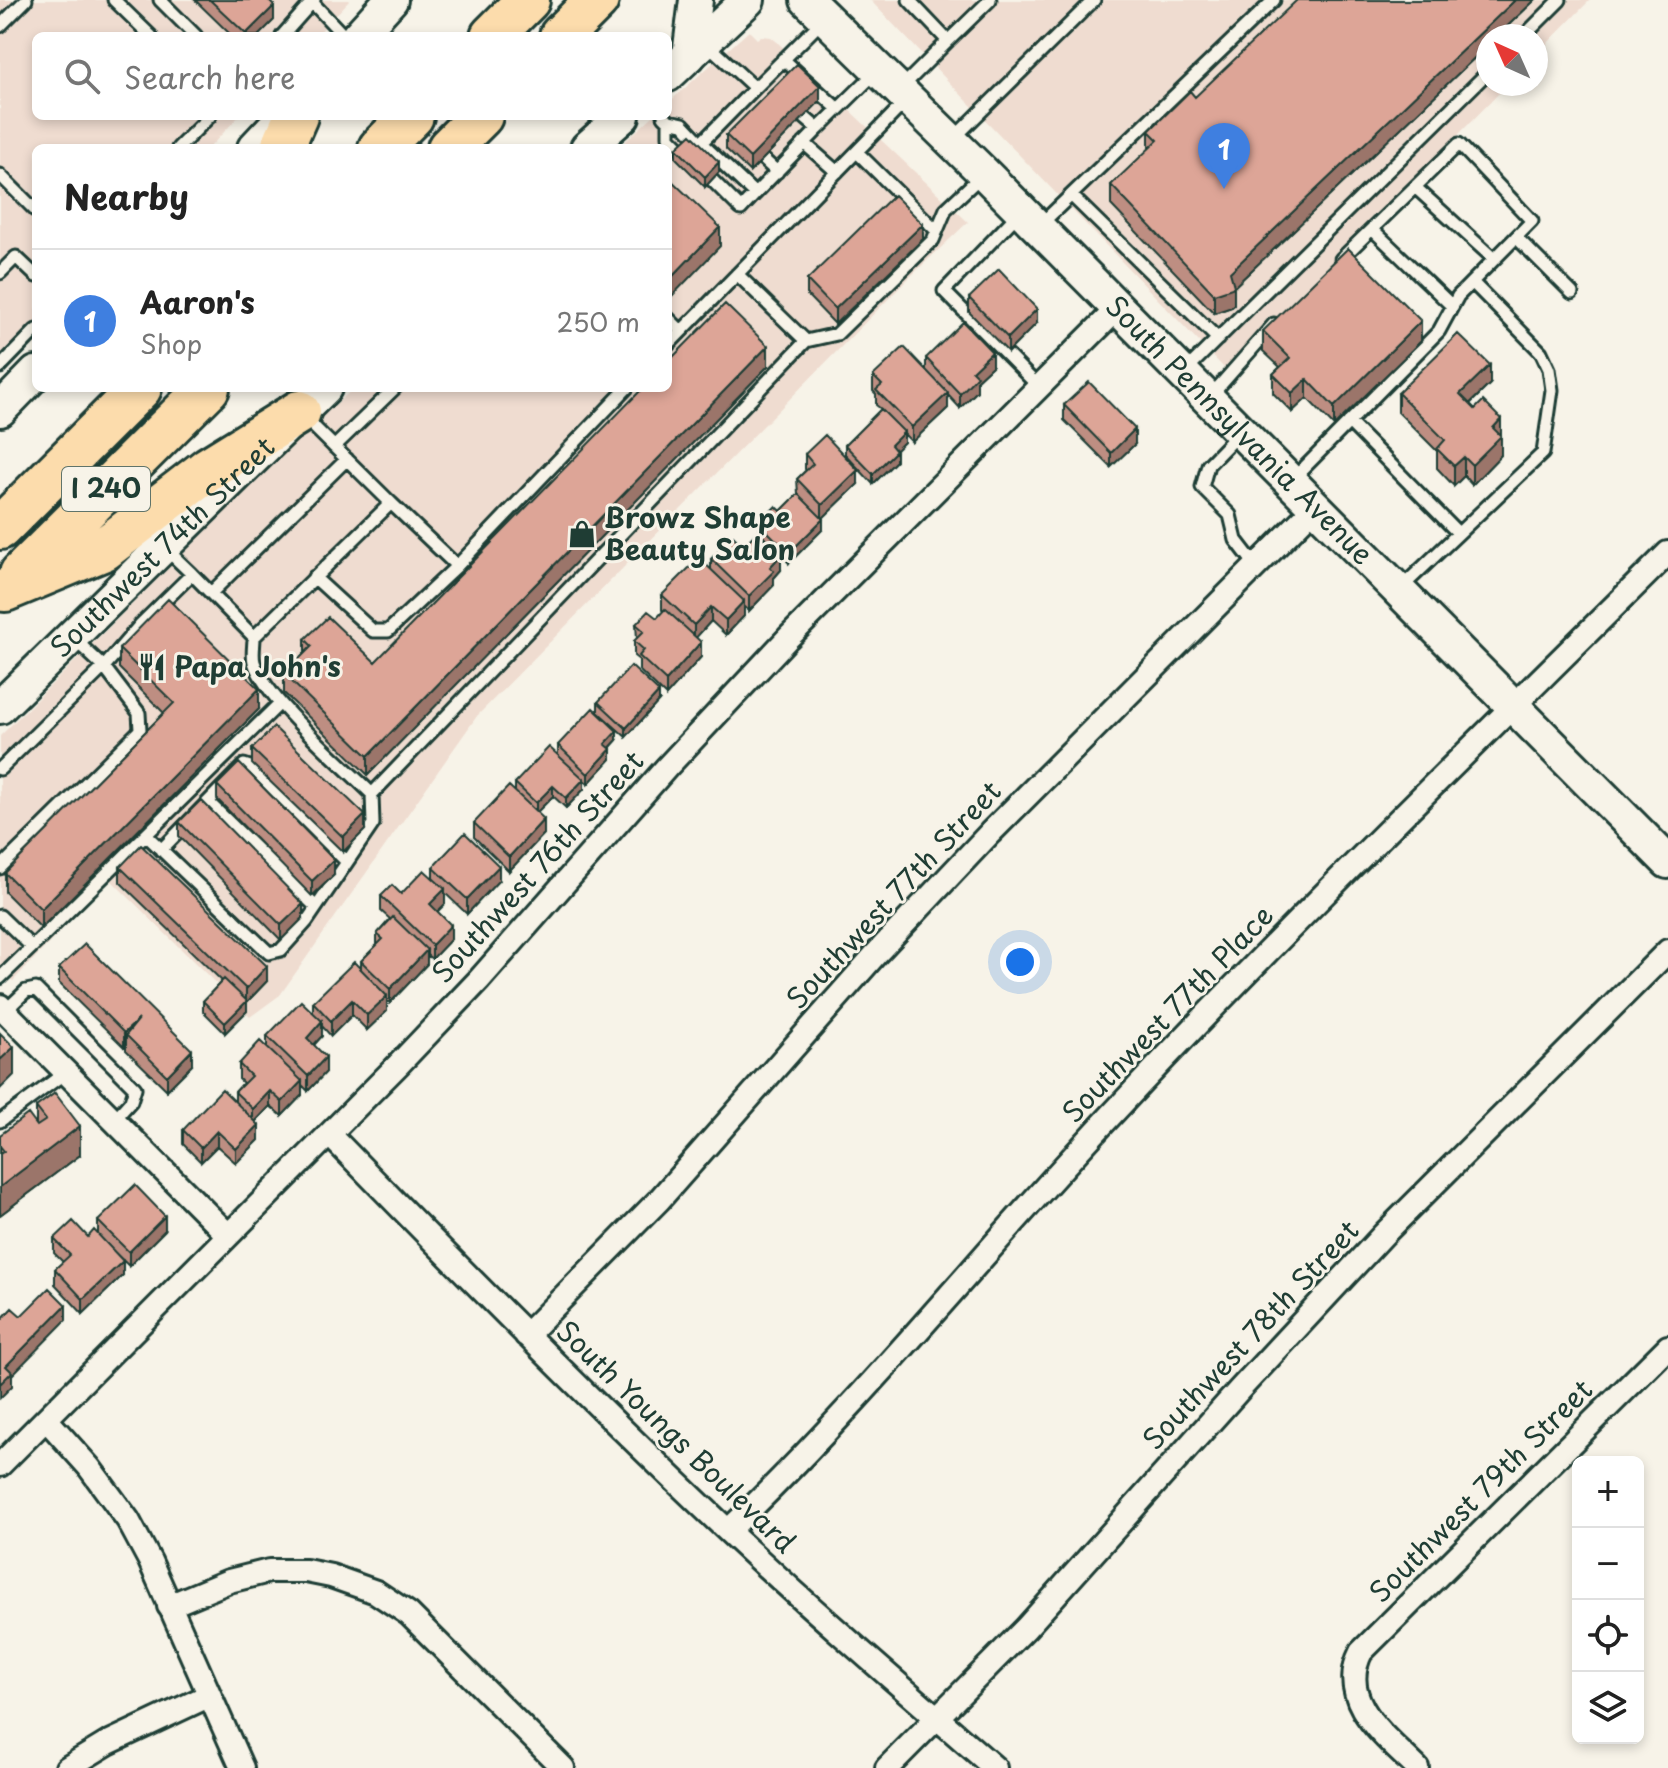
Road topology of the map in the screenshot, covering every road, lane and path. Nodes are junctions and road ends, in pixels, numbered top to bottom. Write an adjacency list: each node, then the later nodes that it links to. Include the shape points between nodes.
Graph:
1 (26, 0): 17 (lane)
2 (114, 0): 18 (lane)
3 (160, 0): 19 (lane)
4 (391, 0): 22 (main road)
5 (528, 0): 23 (highway)
6 (597, 0): 24 (highway)
7 (696, 0): 26 (main road)
8 (748, 0): 26 (main road)
9 (909, 0): 25 (lane)
10 (990, 0): 25 (lane)
11 (1094, 0): 42 (lane)
12 (1274, 0): 61 (lane)
13 (1560, 0): 16 (lane)
14 (312, 1): 20 (lane); 21 (lane)
15 (816, 9): 27 (lane); 29 (main road, South Pennsylvania Avenue)
16 (1536, 24)
17 (0, 26)
18 (147, 32)
19 (192, 32)
20 (285, 32)
21 (340, 32)
22 (362, 32)
23 (496, 32)
24 (565, 32)
25 (948, 41): 29 (lane)
26 (687, 58): 30 (lane)
27 (783, 59): 30 (lane, via 768,82); 31 (lane)
28 (1476, 84): 80 (lane)
29 (895, 86): 31 (lane); 42 (main road, South Pennsylvania Avenue); 52 (lane)
30 (755, 88): 43 (lane, via 727,124)
31 (838, 109): 41 (lane)
32 (804, 117): 41 (lane)
33 (206, 120): 45 (lane)
34 (280, 120): 46 (main road)
35 (294, 120): 47 (highway)
36 (408, 120): 48 (highway)
37 (477, 120): 49 (highway)
38 (618, 120): 50 (main road)
39 (667, 120): 51 (lane, via 669,137)
40 (670, 120): 43 (lane, via 683,124)
41 (818, 129): 44 (lane)
42 (951, 140): 56 (main road, South Pennsylvania Avenue)
43 (701, 143): 60 (lane)
44 (804, 143): 54 (lane); 55 (lane)
45 (182, 144)
46 (258, 144)
47 (284, 144)
48 (384, 144)
49 (453, 144)
50 (592, 144)
51 (683, 151)
52 (857, 152): 55 (lane); 65 (lane)
53 (763, 159): 54 (lane)
54 (777, 172): 60 (lane)
55 (837, 172): 71 (lane)
56 (984, 173): 63 (main road, South Pennsylvania Avenue); 65 (lane, via 946,209)
57 (0, 175): 62 (lane)
58 (712, 180): 60 (lane, via 741,209)
59 (1415, 187): 64 (lane); 66 (lane, via 1459,144 1532,221); 67 (lane)
60 (755, 194)
61 (1071, 195): 63 (lane); 80 (lane)
62 (32, 207)
63 (1029, 219): 75 (main road, South Pennsylvania Avenue); 86 (lane, via 944,291)
64 (1372, 229): 68 (lane); 74 (lane)
65 (937, 231): 82 (lane, via 837,334)
66 (1516, 237): 67 (lane); 73 (lane)
67 (1494, 259): 72 (lane)
68 (1330, 270)
69 (32, 272): 70 (lane, via 16,257)
70 (0, 273)
71 (737, 274): 78 (lane); 82 (lane)
72 (1472, 282): 74 (lane); 104 (lane, via 1541,352 1552,390 1543,453)
73 (1572, 293)
74 (1452, 306): 95 (lane, via 1439,331)
75 (1118, 308): 84 (main road, South Pennsylvania Avenue); 86 (street, Southwest 76th Street)
76 (1287, 311): 92 (lane)
77 (672, 322): 78 (lane)
78 (681, 331): 81 (lane)
79 (32, 334): 83 (lane)
80 (1218, 339): 84 (lane)
81 (672, 341)
82 (806, 341): 121 (lane)
83 (0, 367)
84 (1183, 373): 92 (main road, South Pennsylvania Avenue)
85 (32, 377): 94 (main road)
86 (1039, 387): 137 (street, Southwest 76th Street, via 788,638 479,980)
87 (106, 392): 99 (highway)
88 (136, 392): 99 (highway, I 240)
89 (204, 392): 112 (highway, I 240)
90 (391, 392): 97 (lane)
91 (623, 392): 107 (lane)
92 (1208, 398): 96 (main road, South Pennsylvania Avenue)
93 (312, 400): 97 (lane); 105 (main road, Southwest 74th Street); 112 (highway, via 209,468 104,549)
94 (0, 410)
95 (1349, 422): 100 (lane); 104 (lane)
96 (1241, 431): 100 (main road, South Pennsylvania Avenue); 108 (lane, via 1208,465 1202,487 1230,515 1236,540)
97 (334, 447): 98 (lane)
98 (347, 459): 101 (lane); 113 (lane)
99 (53, 475): 103 (highway, I 240)
100 (1291, 481): 102 (main road, South Pennsylvania Avenue)
101 (391, 503): 107 (lane); 110 (lane)
102 (1316, 506): 108 (street, Southwest 77th Street); 111 (main road, South Pennsylvania Avenue)
103 (0, 528)
104 (1458, 533): 111 (lane)
105 (164, 546): 109 (lane); 114 (main road, Southwest 74th Street)
106 (1668, 553): 119 (street, Southwest 77th Place)
107 (457, 566): 110 (lane, via 388,631 373,631)
108 (1256, 566): 139 (street, Southwest 77th Street, via 990,833 659,1200)
109 (192, 574): 113 (lane); 116 (lane)
110 (314, 577): 115 (lane)
111 (1399, 590): 119 (main road, South Pennsylvania Avenue)
112 (2, 593)
113 (211, 593): 115 (lane)
114 (72, 636): 116 (lane); 118 (main road, Southwest 74th Street)
115 (254, 637): 117 (lane, via 253,660)
116 (104, 667): 120 (lane); 127 (lane, via 139,713 140,730)
117 (280, 703): 121 (lane); 123 (lane)
118 (0, 707)
119 (1515, 707): 126 (main road, South Pennsylvania Avenue); 143 (street, Southwest 77th Place, via 1163,1059 856,1402)
120 (0, 769)
121 (372, 794): 125 (lane, via 373,824)
122 (208, 802): 124 (lane); 125 (lane, via 244,765 253,768); 128 (lane)
123 (146, 835): 124 (lane); 130 (lane)
124 (161, 850): 128 (lane, via 269,953 281,950)
125 (347, 862): 128 (lane)
126 (1668, 862)
127 (0, 868)
128 (316, 907)
129 (0, 916): 130 (lane)
130 (32, 947): 132 (lane)
131 (1668, 951): 146 (street, Southwest 78th Street, via 1362,1257)
132 (0, 978)
133 (2, 1008): 134 (street); 135 (lane, via 36,989 135,1088)
134 (66, 1072): 135 (street); 136 (lane)
135 (114, 1120): 138 (street)
136 (0, 1121)
137 (330, 1135): 138 (street, Southwest 76th Street); 139 (street, South Youngs Boulevard)
138 (228, 1235): 141 (street, Southwest 76th Street)
139 (526, 1335): 143 (street, South Youngs Boulevard)
140 (1668, 1347): 152 (street, Southwest 79th Street, via 1361,1652 1354,1687 1359,1703)
141 (46, 1419): 142 (street, Southwest 76th Street); 144 (street, via 128,1520)
142 (0, 1465)
143 (728, 1531): 146 (street, South Youngs Boulevard)
144 (169, 1606): 145 (street); 149 (street, via 269,1571 331,1576 376,1592 409,1614)
145 (208, 1696): 147 (street); 148 (street)
146 (938, 1719): 150 (street, Southwest 78th Street); 151 (street, South Youngs Boulevard)
147 (67, 1768)
148 (242, 1768)
149 (563, 1768)
150 (887, 1768)
151 (995, 1768)
152 (1417, 1768)

